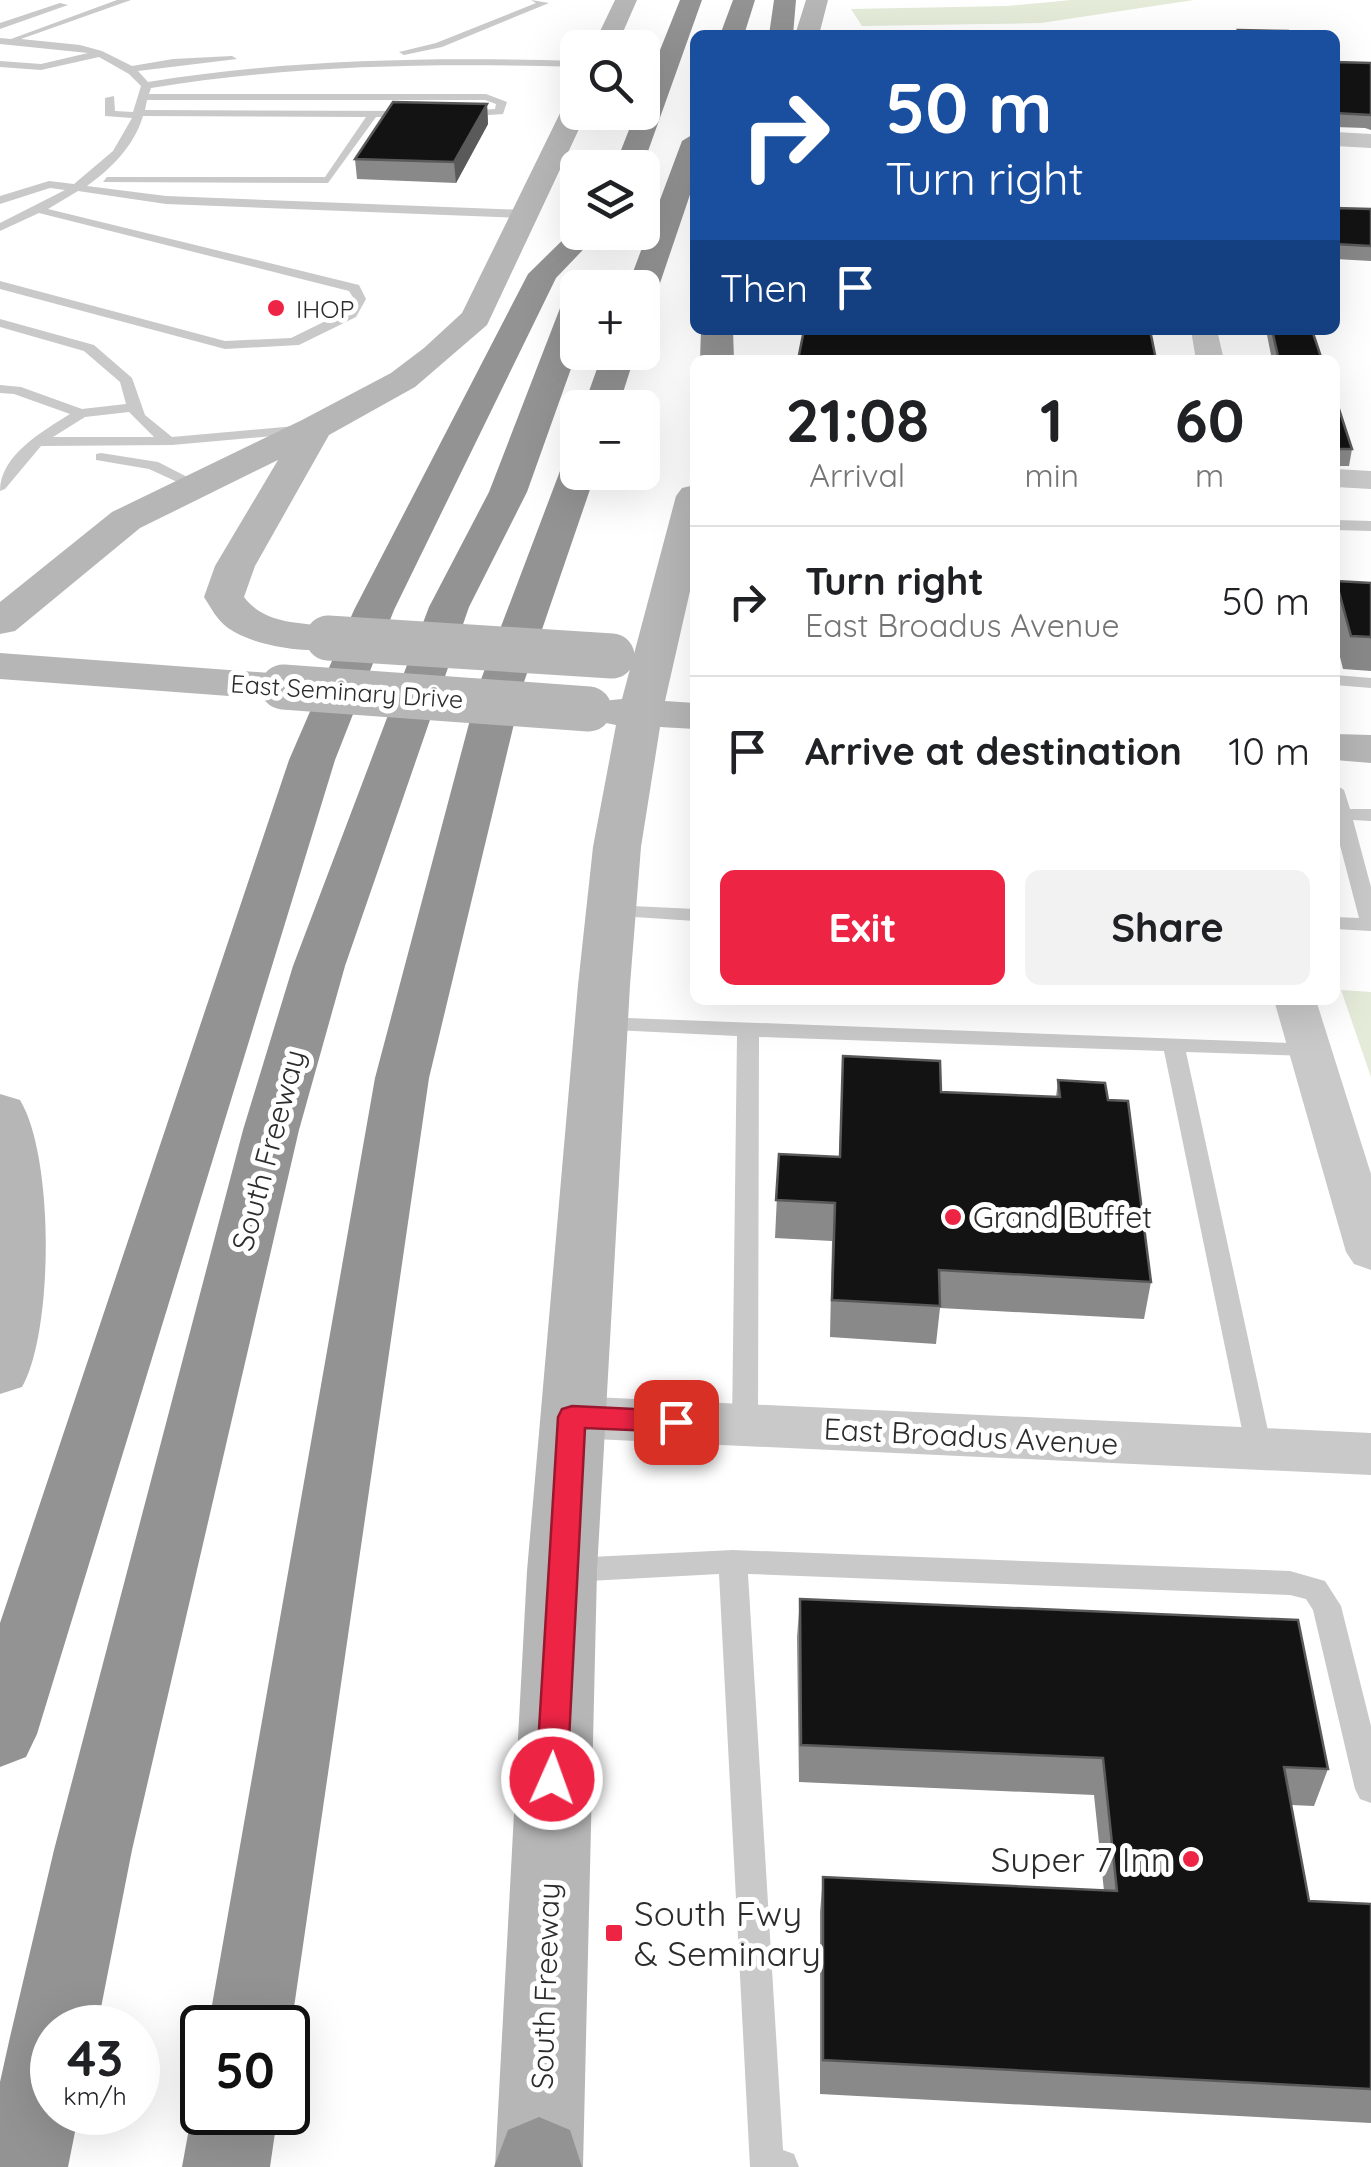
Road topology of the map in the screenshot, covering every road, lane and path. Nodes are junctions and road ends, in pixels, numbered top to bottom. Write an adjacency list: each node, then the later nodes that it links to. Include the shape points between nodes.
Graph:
1 (44, 0): 10 (lane)
2 (77, 0): 11 (lane)
3 (126, 0): 16 (lane)
4 (536, 0): 20 (lane, via 544,3 422,50)
5 (626, 0): 12 (main road)
6 (691, 0): 31 (highway)
7 (744, 0): 13 (highway)
8 (786, 0): 14 (highway)
9 (817, 0): 15 (main road)
10 (0, 14)
11 (0, 26)
12 (612, 30)
13 (734, 30)
14 (782, 30)
15 (808, 30)
16 (4, 42): 17 (lane)
17 (99, 54): 18 (lane, via 42,67); 20 (lane)
18 (0, 64)
19 (560, 64): 22 (lane, via 364,65 192,77)
20 (134, 69): 22 (lane)
21 (560, 74): 22 (lane, via 435,72)
22 (145, 91): 24 (lane); 27 (lane, via 502,102 499,112)
23 (110, 98): 24 (lane, via 109,114)
24 (137, 114): 25 (lane); 33 (lane, via 130,137)
25 (374, 114): 26 (lane); 33 (lane, via 328,180)
26 (432, 114)
27 (451, 114)
28 (565, 130): 37 (main road)
29 (1340, 139): 30 (street)
30 (1371, 141)
31 (635, 150)
32 (690, 155): 40 (highway)
33 (77, 190): 34 (lane, via 49,184); 35 (lane); 37 (lane)
34 (0, 200)
35 (40, 210): 38 (lane); 41 (lane, via 354,288 360,300 351,314 294,342 242,346)
36 (124, 210): 37 (lane)
37 (522, 220): 47 (main road, via 476,318 403,380)
38 (1, 225)
39 (568, 250): 86 (highway, via 544,274 374,610 312,760)
40 (648, 270)
41 (0, 286)
42 (0, 324): 45 (lane, via 88,348 127,381)
43 (560, 352): 88 (highway, South Freeway, via 508,492 449,607 319,966 262,1168)
44 (0, 389): 46 (lane)
45 (131, 408): 46 (lane); 48 (lane)
46 (81, 413): 49 (lane)
47 (315, 428): 48 (lane); 53 (main road); 59 (main road, bridge, via 235,566 224,597 238,618 258,628 328,638)
48 (169, 441): 49 (lane)
49 (32, 447): 52 (lane); 53 (lane, via 125,458)
50 (1340, 478): 51 (street)
51 (1371, 480)
52 (0, 486)
53 (196, 486): 58 (main road, via 111,529)
54 (571, 490): 89 (highway, via 498,697 402,1078)
55 (1340, 524): 56 (lane)
56 (1371, 526)
57 (688, 551): 59 (main road, South Freeway)
58 (0, 622)
59 (632, 657): 63 (main road, South Freeway)
60 (0, 666): 63 (main road, East Seminary Drive, bridge)
61 (1340, 680): 62 (lane)
62 (1371, 683)
63 (641, 713): 64 (main road, East Seminary Drive); 69 (main road, South Freeway)
64 (690, 716)
65 (1340, 747): 66 (main road)
66 (1371, 749)
67 (1371, 815): 68 (lane)
68 (1340, 817): 71 (lane, via 1371,925)
69 (612, 911): 70 (lane); 73 (main road, South Freeway)
70 (690, 915)
71 (1340, 923)
72 (1296, 1005): 76 (street)
73 (602, 1024): 74 (lane); 80 (main road, South Freeway)
74 (748, 1028): 75 (lane); 81 (lane)
75 (1173, 1043): 76 (lane); 82 (lane)
76 (1309, 1049): 78 (street)
77 (0, 1113): 79 (main road, via 12,1177 16,1293)
78 (1371, 1252)
79 (0, 1370)
80 (572, 1417): 81 (street, East Broadus Avenue); 85 (main road, South Freeway)
81 (745, 1425): 82 (street, East Broadus Avenue)
82 (1259, 1449): 83 (street, East Broadus Avenue)
83 (1371, 1454)
84 (733, 1562): 85 (lane); 87 (lane, via 1290,1583 1315,1590 1327,1606); 95 (lane, via 766,2163)
85 (562, 1570): 92 (main road, South Freeway)
86 (0, 1734)
87 (1371, 1789)
88 (59, 2005)
89 (253, 2005)
90 (31, 2135): 93 (highway)
91 (231, 2135): 94 (highway)
92 (539, 2165)
93 (24, 2167)
94 (226, 2167)
95 (782, 2167)

